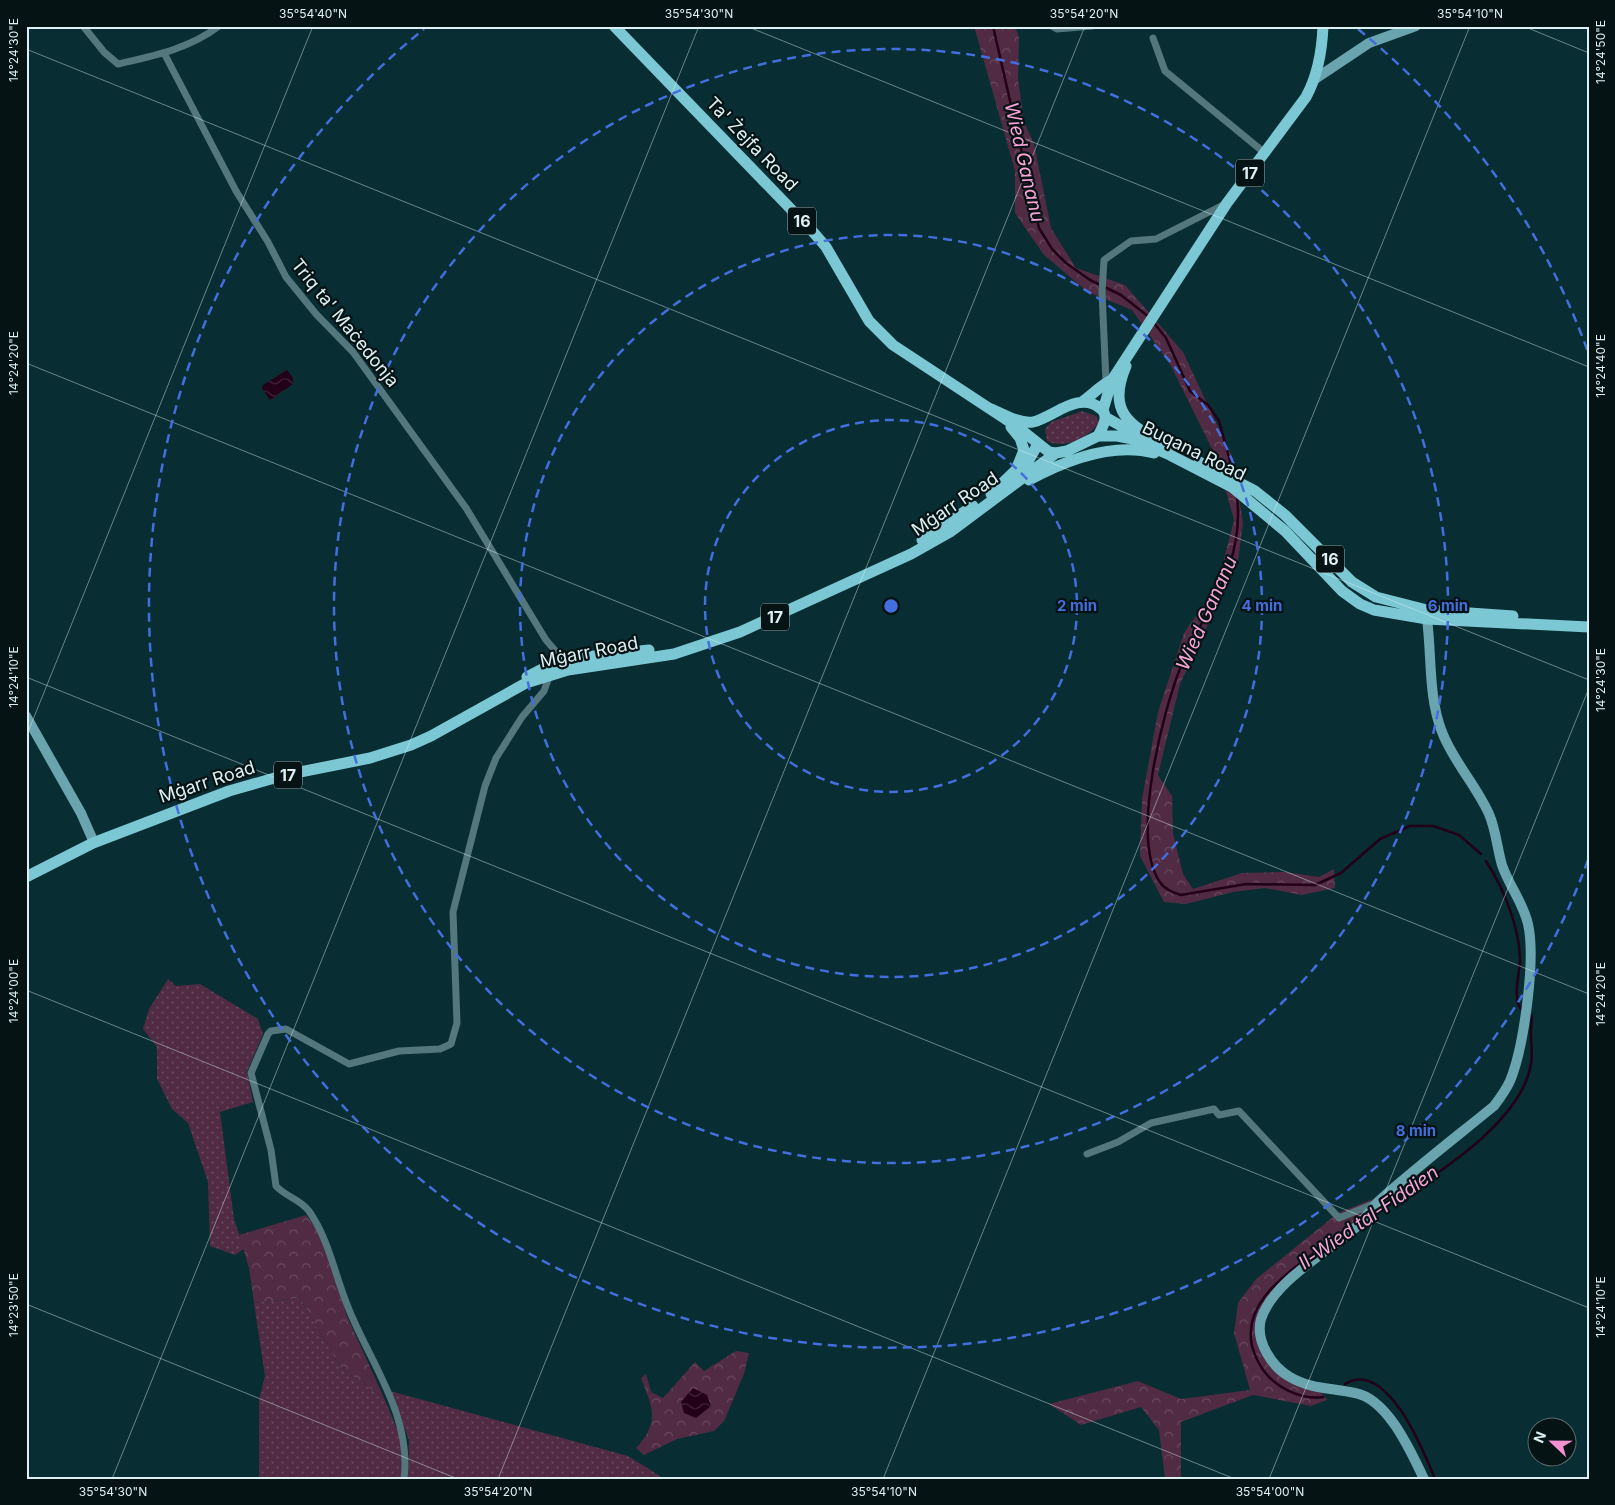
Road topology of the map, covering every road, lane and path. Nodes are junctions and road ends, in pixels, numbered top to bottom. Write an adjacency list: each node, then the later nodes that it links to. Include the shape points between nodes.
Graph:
1 (83, 26): 9 (street, via 118,64)
2 (219, 26): 9 (street, via 198,40)
3 (614, 26): 16 (main road, Ta' Żejfa Road / 16, via 814,233 826,247 854,300 876,329 893,345)
4 (1052, 26): 5 (street, via 1057,29)
5 (1092, 26)
6 (1323, 26): 10 (main road, 17)
7 (1416, 26): 10 (street, via 1369,43)
8 (1153, 38): 11 (street, via 1165,71)
9 (164, 53): 29 (street, Triq ta' Maċedonja, via 236,191 286,277 357,357 466,508)
10 (1315, 79): 11 (main road, 17)
11 (1266, 154): 12 (main road, 17)
12 (1227, 203): 13 (main road, 17); 14 (street, via 1156,239 1131,241 1104,260 1102,292)
13 (1136, 344): 14 (main road, 17); 21 (main road, via 1118,394 1119,406 1127,420)
14 (1109, 381): 15 (main road, 17); 17 (main road, 17)
15 (1082, 402): 17 (main road, 16, via 1096,405); 18 (main road, 16)
16 (989, 408): 18 (main road, Ta' Żejfa Road / 16, via 1024,421); 20 (main road, Ta' Żejfa Road / 16); 24 (main road, via 1016,432 1024,450 1016,470)
17 (1104, 414): 19 (main road); 21 (main road, Buqana Road / 16, via 1135,434)
18 (1038, 419): 20 (main road, via 1033,431)
19 (1098, 436): 22 (main road, 16); 23 (main road, Buqana Road / 16, via 1133,439)
20 (1036, 441): 22 (main road, 16, via 1048,452); 24 (main road, Mġarr Road / 17, via 1017,475)
21 (1171, 449): 27 (main road, Buqana Road / 16, via 1244,484 1285,515 1352,582 1376,598 1427,610)
22 (1056, 453): 25 (main road, Mġarr Road / 17)
23 (1185, 463): 25 (main road, via 1146,451 1110,450 1089,456 1022,484); 26 (main road, Buqana Road / 16, via 1247,498 1285,531 1342,591 1360,604 1387,613)
24 (991, 494): 30 (main road, Mġarr Road / 17, via 908,550 736,626 674,647)
25 (950, 532): 31 (main road, Mġarr Road / 17, via 792,610 716,641 674,654)
26 (1427, 619): 28 (main road, Buqana Road / 16); 37 (street, via 1432,690 1439,723 1488,812 1504,871 1523,905 1531,949 1526,1006 1513,1072 1502,1096)
27 (1589, 621)
28 (1589, 628)
29 (554, 649): 30 (street, Triq ta' Maċedonja); 31 (street)
30 (568, 659): 31 (main road, Mġarr Road / 17, via 558,661)
31 (550, 671): 33 (main road, Mġarr Road / 17, via 522,679 409,740 223,786); 35 (main road, Mġarr Road / 17, via 411,745 370,758 285,775 229,791 107,837); 38 (street, via 544,691 522,717 496,758 486,786 453,912 457,1023 451,1044 440,1050 399,1051 349,1064 286,1029 280,1029 268,1034 251,1070 271,1150 276,1186 304,1205 328,1246 347,1305 386,1387 402,1432)
32 (26, 716): 33 (street)
33 (92, 838): 34 (main road, Mġarr Road / 17)
34 (26, 871)
35 (26, 877)
36 (1087, 1154): 37 (street, via 1151,1124 1214,1109 1219,1115 1239,1111 1339,1218)
37 (1376, 1205): 39 (street, via 1357,1226 1276,1294 1262,1318 1261,1334 1273,1364 1290,1377 1372,1400 1403,1436)
38 (404, 1479)
39 (1424, 1479)

